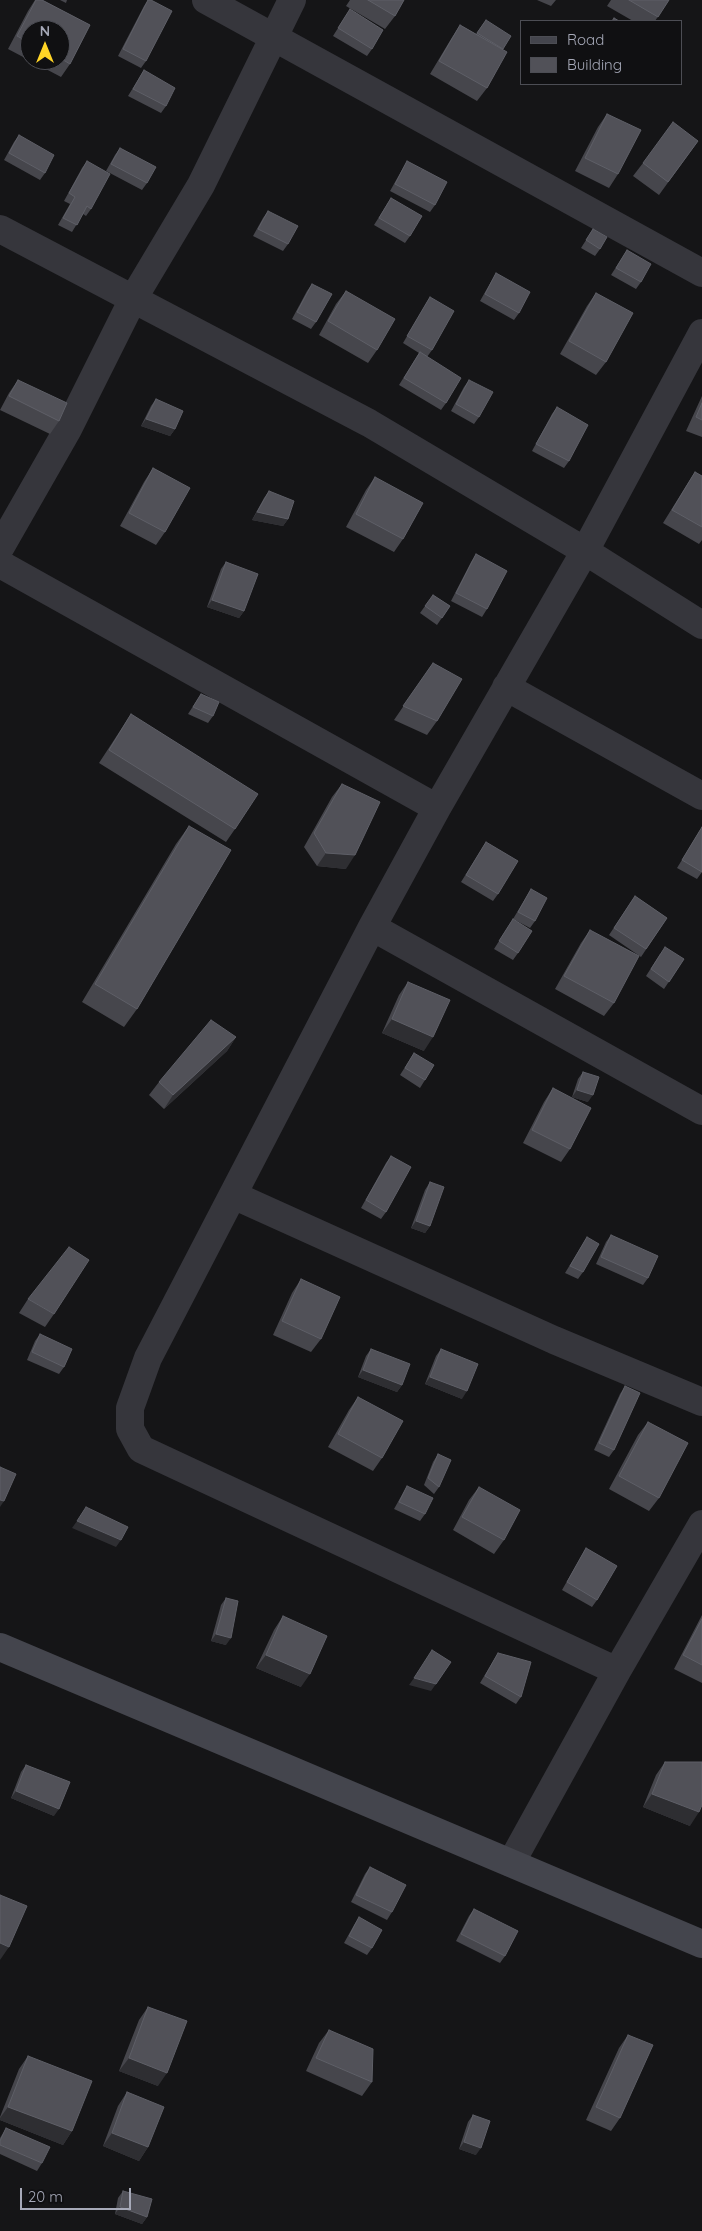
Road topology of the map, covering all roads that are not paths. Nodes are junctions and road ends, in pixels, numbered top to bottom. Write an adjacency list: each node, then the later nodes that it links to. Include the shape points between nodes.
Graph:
1 (206, 0): 3 (street)
2 (292, 0): 3 (street)
3 (274, 37): 5 (street); 6 (street, via 201,185)
4 (0, 229): 6 (street)
5 (702, 273)
6 (133, 299): 8 (street, via 68,429); 9 (street, via 369,423)
7 (702, 333): 9 (street)
8 (0, 548)
9 (585, 551): 11 (street); 12 (street)
10 (0, 564): 14 (street)
11 (702, 625)
12 (506, 687): 13 (street); 14 (street)
13 (702, 796)
14 (437, 808): 15 (street)
15 (372, 928): 16 (street); 17 (street)
16 (702, 1111)
17 (233, 1194): 18 (street, via 554,1340); 21 (street, via 148,1358 130,1408 130,1429 142,1449)
18 (702, 1402)
19 (702, 1524): 21 (street)
20 (0, 1647): 22 (main road)
21 (617, 1671): 22 (street)
22 (511, 1863): 23 (main road)
23 (702, 1944)

